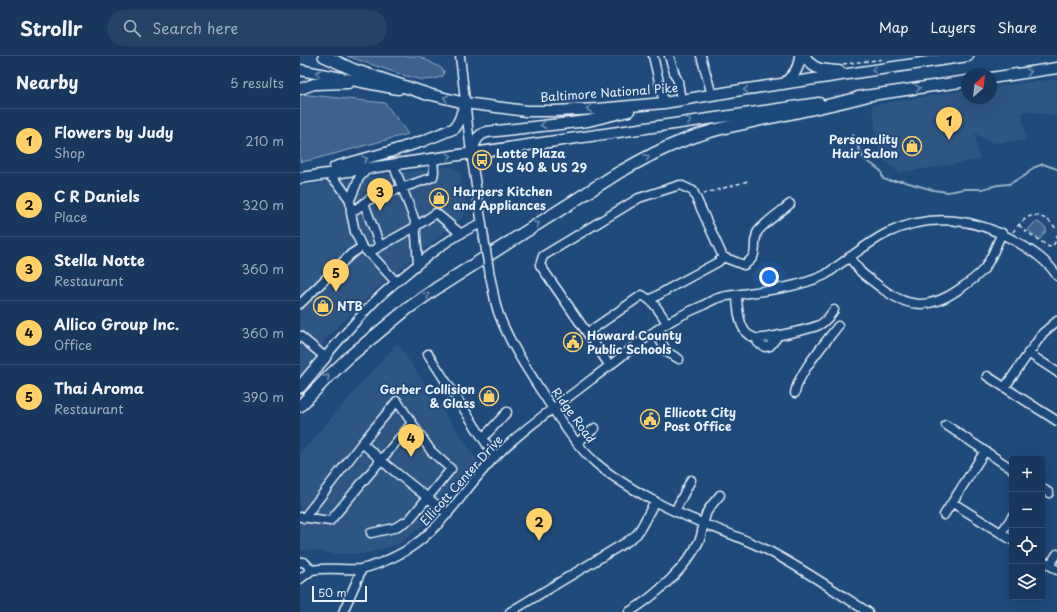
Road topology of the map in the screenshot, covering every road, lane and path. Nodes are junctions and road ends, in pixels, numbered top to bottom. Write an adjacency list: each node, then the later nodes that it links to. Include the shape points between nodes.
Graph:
1 (324, 56): 19 (highway, via 354,70)
2 (460, 56): 23 (street, Ridge Road)
3 (653, 56): 24 (street)
4 (669, 56): 22 (street, via 678,81)
5 (701, 56): 20 (street)
6 (800, 56): 17 (main road, via 794,75)
7 (805, 56): 13 (main road, via 818,69)
8 (965, 56): 13 (main road, Baltimore National Pike, one-way to 13)
9 (886, 59): 10 (path)
10 (839, 64)
11 (1057, 68): 14 (main road, one-way to 11)
12 (300, 70): 15 (main road, Baltimore National Pike, one-way to 12)
13 (859, 72): 17 (main road, Baltimore National Pike)
14 (997, 77)
15 (364, 82): 18 (main road, via 314,84); 19 (main road, Baltimore National Pike)
16 (961, 82): 21 (main road, one-way to 16)
17 (784, 84): 20 (main road, Baltimore National Pike, one-way to 20)
18 (300, 89)
19 (427, 94): 23 (main road, Baltimore National Pike, one-way to 19)
20 (712, 95): 22 (main road, Baltimore National Pike)
21 (866, 96): 25 (main road, one-way to 21); 72 (highway, one-way to 21, via 349,357 407,309 450,279 645,158 671,145 720,129 831,106)
22 (681, 100): 24 (main road, Baltimore National Pike)
23 (465, 103): 24 (main road, Baltimore National Pike, one-way to 23, via 554,111 526,111); 25 (street, Ridge Road); 30 (main road, one-way to 23, via 423,142 454,128)
24 (664, 103): 25 (main road, one-way to 25, via 588,121 487,132 477,138)
25 (471, 153): 26 (main road, one-way to 25); 38 (street, Ridge Road)
26 (433, 158): 27 (main road); 32 (street, via 433,176)
27 (393, 164): 28 (main road); 32 (street)
28 (368, 168): 29 (main road); 34 (street, via 360,178)
29 (328, 174): 30 (main road); 34 (street)
30 (300, 177)
31 (748, 181): 33 (path)
32 (402, 187): 35 (street); 40 (street)
33 (696, 196): 47 (street); 60 (street, via 694,191 680,185 639,198 543,256 540,265)
34 (350, 200): 37 (street)
35 (364, 203): 37 (street); 44 (street)
36 (790, 204): 47 (street, via 757,232 752,260 744,265)
37 (351, 213): 45 (street, via 355,232)
38 (482, 223): 42 (street); 73 (street, Ridge Road, bridge, via 490,276 507,334)
39 (1019, 225): 41 (path, via 1034,215 1050,221); 41 (path, via 1048,247 1055,243); 43 (path)
40 (415, 227): 42 (street, via 436,213); 44 (street); 49 (street)
41 (1057, 232)
42 (461, 234): 49 (street, via 440,246)
43 (1006, 235): 48 (street, Ellicott Center Drive, via 962,221 944,220 913,224 872,241); 48 (street, via 979,274 955,292 930,304 910,303 899,299 862,272); 50 (street, Ellicott Center Drive, via 1041,258)
44 (380, 246): 46 (street)
45 (362, 247): 46 (street); 54 (street, via 351,254)
46 (368, 253): 51 (street)
47 (723, 257): 53 (street)
48 (849, 257): 52 (street, Ellicott Center Drive, via 826,274 801,284)
49 (418, 264): 51 (street)
50 (1057, 276)
51 (396, 282): 64 (street, via 362,314)
52 (737, 295): 55 (street, via 742,326 745,332 756,338 818,326); 57 (street, Ellicott Center Drive, via 717,298)
53 (650, 300): 57 (street); 60 (street, via 642,295)
54 (300, 304)
55 (834, 310)
56 (1057, 321): 62 (street, via 1042,332)
57 (667, 323): 59 (street, Ellicott Center Drive)
58 (838, 326): 71 (street, via 803,372)
59 (655, 331): 65 (street, via 667,352); 66 (street, Ellicott Center Drive)
60 (587, 333): 66 (street)
61 (300, 336): 64 (street)
62 (1028, 353): 67 (street); 70 (street)
63 (428, 354): 79 (street)
64 (325, 357): 69 (highway)
65 (679, 359)
66 (610, 366): 73 (street, Ellicott Center Drive)
67 (1057, 372)
68 (987, 376): 70 (street)
69 (300, 387)
70 (1006, 387): 75 (street)
71 (795, 393)
72 (300, 406)
73 (553, 409): 81 (street, Ridge Road); 83 (street, Ellicott Center Drive)
74 (507, 412): 79 (street)
75 (1057, 421)
76 (412, 423): 80 (street, via 397,401); 84 (street); 90 (street, via 430,451 451,469)
77 (946, 425): 82 (street)
78 (595, 428): 81 (street)
79 (482, 438): 83 (street)
80 (362, 443): 84 (street); 96 (street)
81 (577, 443): 91 (street, Ridge Road, via 612,475)
82 (985, 452): 85 (street); 92 (street)
83 (495, 457): 94 (street, Ellicott Center Drive)
84 (381, 460): 90 (street); 96 (street, via 330,521)
85 (1009, 467)
86 (691, 480): 93 (street)
87 (1045, 490): 88 (street)
88 (1049, 493)
89 (720, 495): 98 (street, via 707,512)
90 (428, 498): 94 (street); 99 (street, via 409,520 394,528)
91 (655, 501): 93 (street, Ridge Road); 111 (street, via 637,534 628,541)
92 (952, 503): 95 (street); 100 (street)
93 (675, 511): 98 (street, Ridge Road)
94 (448, 514): 106 (street, Ellicott Center Drive, via 421,541 404,552)
95 (944, 515)
96 (302, 518)
97 (1009, 522): 100 (street)
98 (704, 523): 112 (street, via 700,539 672,578); 113 (street, Ridge Road, via 783,559)
99 (371, 533)
100 (1002, 533): 101 (street)
101 (1009, 538)
102 (1057, 554): 105 (street)
103 (300, 562): 107 (street, via 304,562)
104 (1045, 562): 105 (street)
105 (1050, 565): 108 (street)
106 (362, 569): 107 (street, Ellicott Center Drive); 110 (street)
107 (312, 570): 109 (street)
108 (1057, 570)
109 (300, 579)
110 (343, 612)
111 (510, 612)
112 (628, 612)
113 (868, 612)

